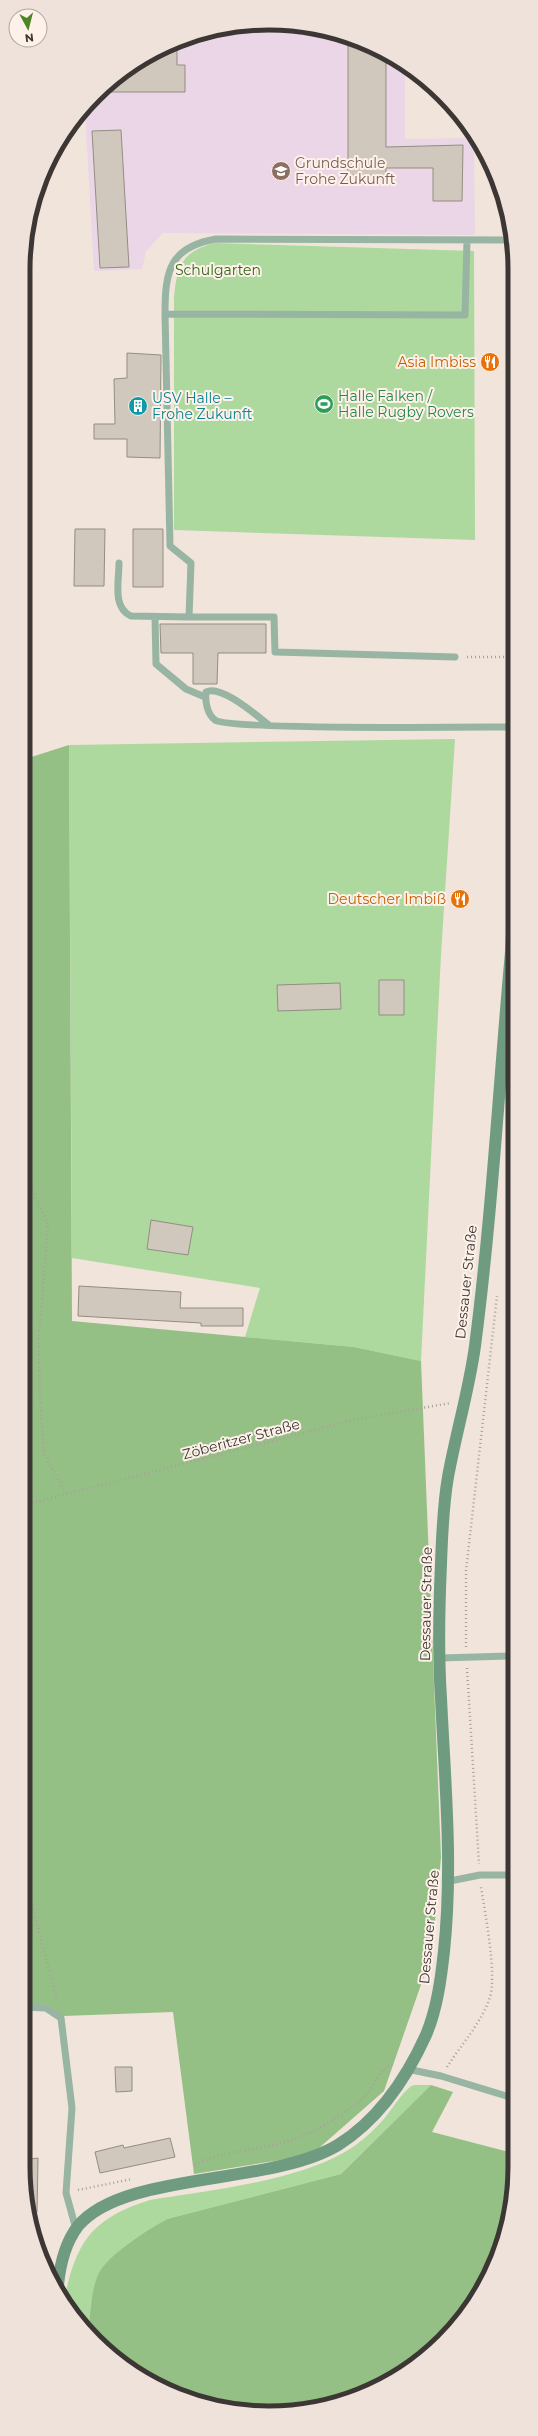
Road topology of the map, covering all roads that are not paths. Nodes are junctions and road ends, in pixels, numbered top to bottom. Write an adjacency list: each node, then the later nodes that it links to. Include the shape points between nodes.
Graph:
1 (468, 240): 2 (lane); 3 (lane, via 204,241 184,250 169,268); 3 (lane, via 465,315)
2 (506, 240)
3 (165, 314): 6 (lane, via 170,546 191,563)
4 (119, 563): 5 (lane, via 121,610 131,616)
5 (155, 617): 6 (lane); 8 (lane, via 156,664 186,688)
6 (189, 617): 7 (lane, via 207,621 274,617 275,652)
7 (455, 657)
8 (205, 697): 9 (lane, via 206,692 210,690 231,697); 9 (lane, via 209,712 215,720 230,724)
9 (269, 725): 10 (lane)
10 (508, 727)
11 (508, 1001): 12 (main road, Dessauer Straße)
12 (501, 1072): 13 (lane); 15 (main road, Dessauer Straße, via 475,1346 466,1400 447,1481 441,1563)
13 (508, 1073)
14 (508, 1656): 15 (lane)
15 (440, 1658): 17 (main road, Dessauer Straße)
16 (508, 1875): 17 (lane, via 480,1875)
17 (450, 1881): 19 (main road, Dessauer Straße, via 438,1994 427,2033)
18 (30, 2007): 21 (lane, via 46,2008 61,2018 72,2108 66,2193)
19 (407, 2069): 20 (lane, via 441,2076); 21 (main road, Dessauer Straße, via 374,2115 338,2144 294,2163 133,2195 91,2213)
20 (508, 2096)
21 (76, 2229): 22 (main road, Dessauer Straße)
22 (55, 2273)

